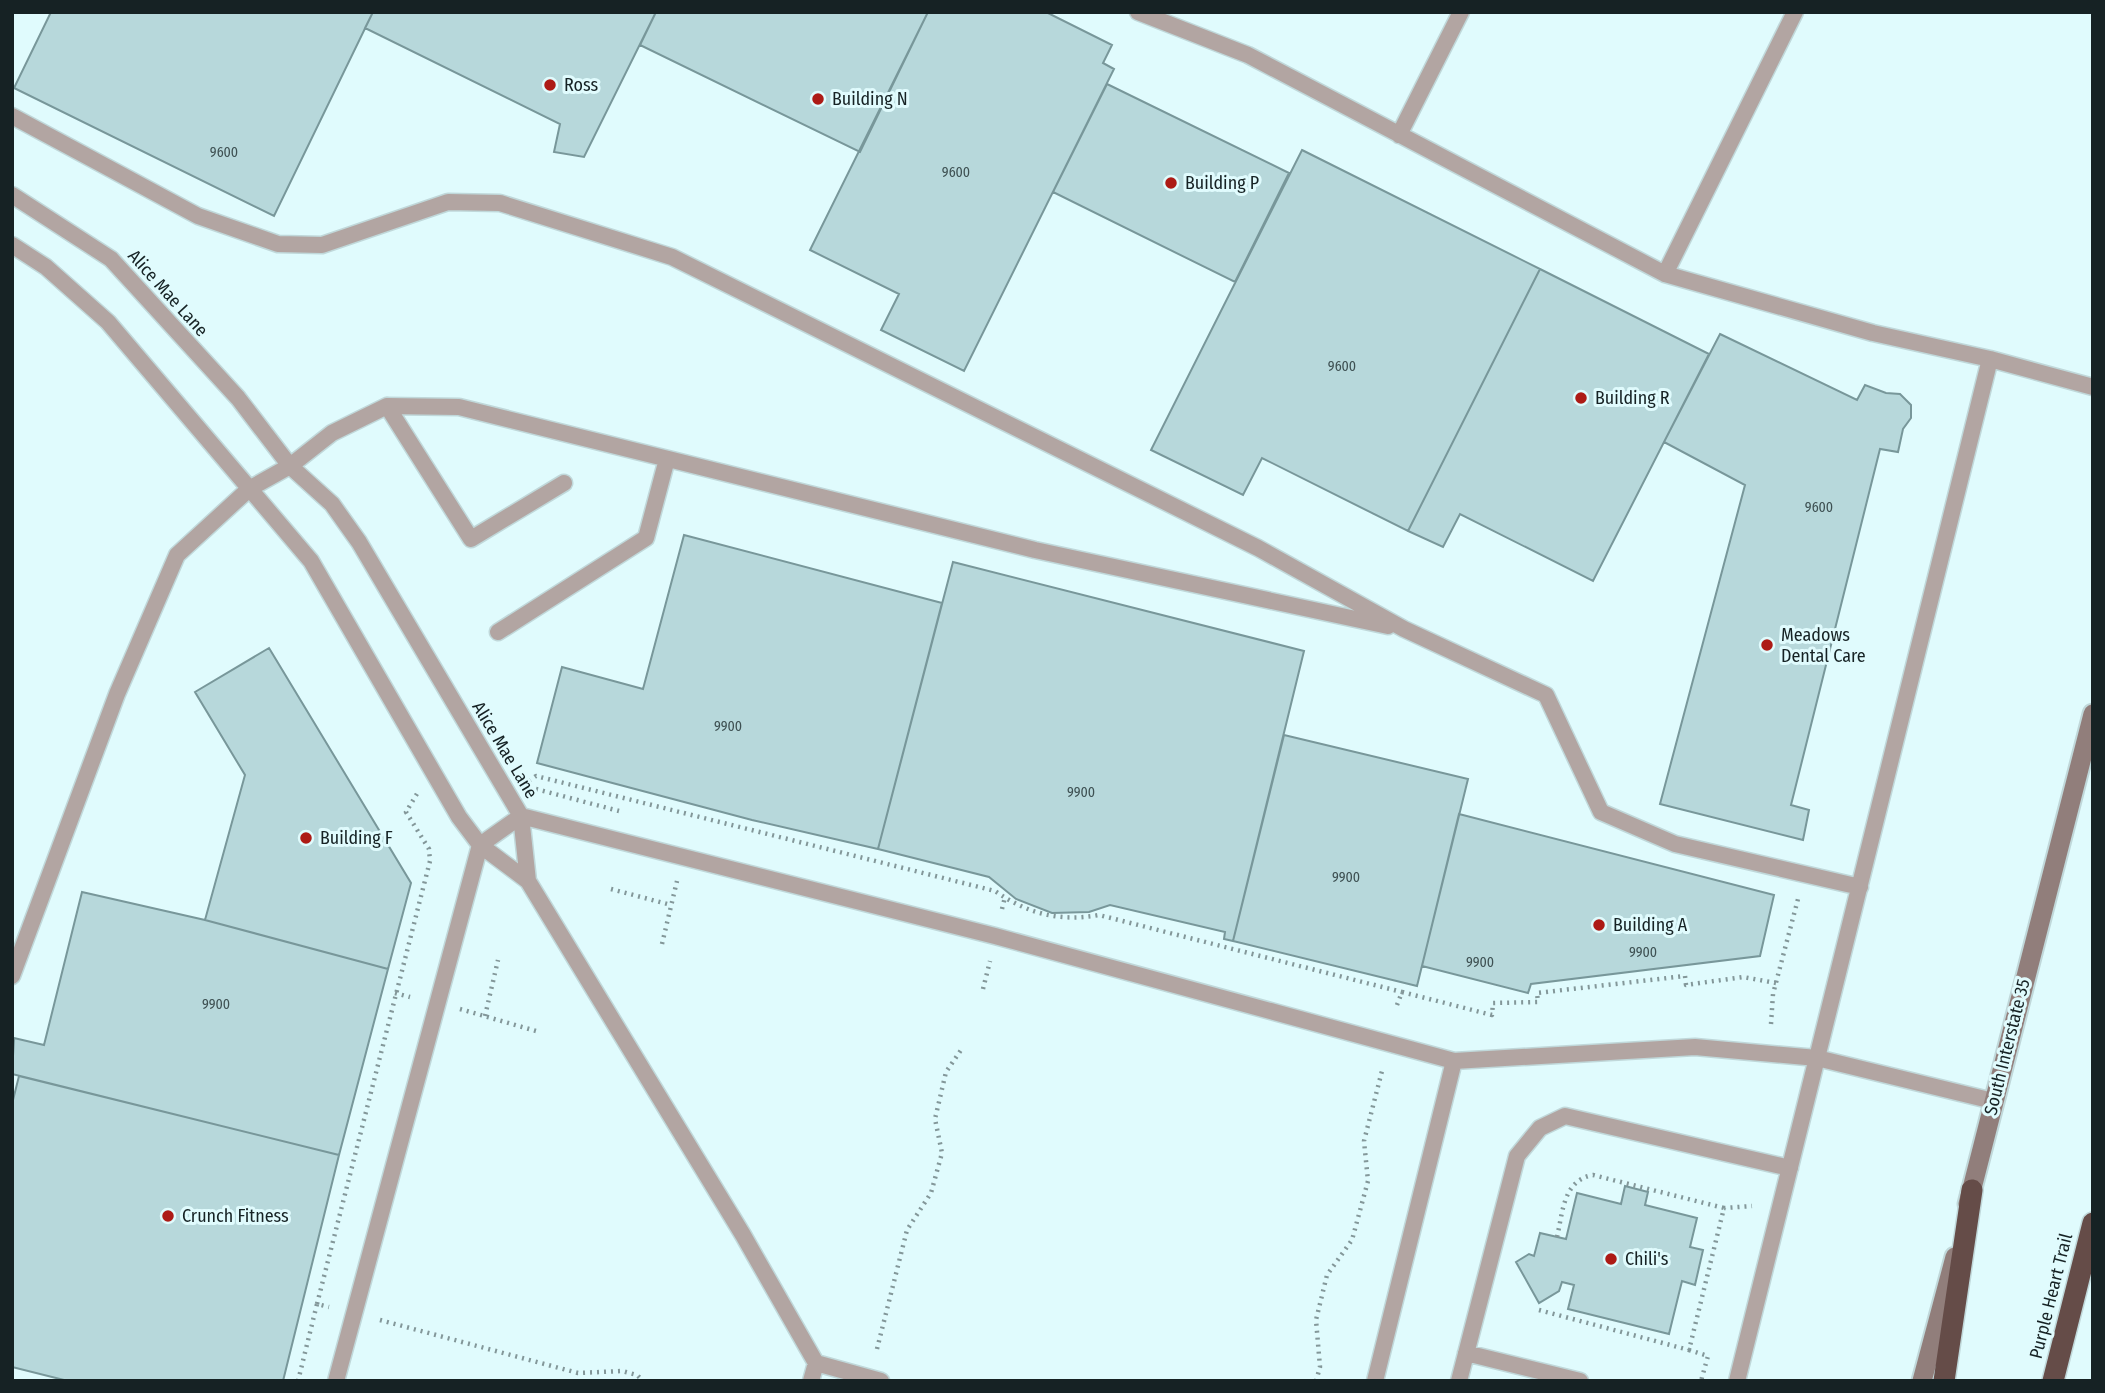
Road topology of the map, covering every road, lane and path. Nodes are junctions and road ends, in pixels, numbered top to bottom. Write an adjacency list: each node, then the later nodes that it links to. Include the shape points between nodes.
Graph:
1 (1138, 12): 5 (lane, via 1248,55)
2 (1461, 12): 5 (lane)
3 (1795, 12): 8 (lane)
4 (12, 116): 16 (lane, via 198,216 278,244 322,245 448,202 500,203 672,257 1258,548)
5 (1399, 135): 8 (lane)
6 (12, 195): 13 (lane, Alice Mae Lane, via 111,259 238,398)
7 (12, 245): 15 (lane, via 46,267 108,322)
8 (1665, 274): 9 (lane, via 1873,333)
9 (1990, 359): 10 (lane); 25 (lane)
10 (2093, 387)
11 (387, 406): 12 (lane, via 459,407); 13 (lane, via 332,433); 14 (lane, via 471,539)
12 (667, 459): 16 (lane, via 1035,550); 17 (lane, via 646,538)
13 (290, 466): 15 (lane); 21 (lane, Alice Mae Lane, via 332,504 359,542)
14 (564, 483)
15 (249, 489): 22 (lane, via 311,561 459,817); 34 (lane, via 177,555 117,694)
16 (1404, 629): 25 (lane, via 1546,695 1601,812 1675,844)
17 (498, 632)
18 (2093, 714): 49 (main road, South Interstate 35)
19 (426, 797): 38 (path, via 421,787 406,812 429,849 430,862)
20 (620, 812): 28 (path, via 541,791 528,782 536,776)
21 (522, 816): 22 (lane); 24 (lane, Alice Mae Lane); 48 (lane, via 995,936)
22 (480, 845): 24 (lane); 65 (lane)
23 (678, 876): 29 (path)
24 (528, 881): 63 (lane)
25 (1860, 887): 47 (lane)
26 (1801, 888): 35 (path)
27 (611, 889): 29 (path)
28 (1005, 897): 30 (path); 37 (path, via 1042,915 1099,915)
29 (671, 905): 31 (path)
30 (1002, 909)
31 (662, 944)
32 (991, 957): 36 (path)
33 (498, 960): 42 (path)
34 (12, 976)
35 (1776, 983): 37 (path, via 1743,977 1686,985 1685,976 1537,993 1538,1002 1493,1003 1492,1015); 43 (path)
36 (984, 989)
37 (1402, 992): 40 (path)
38 (395, 993): 39 (path); 56 (path)
39 (410, 997)
40 (1397, 1005)
41 (456, 1008): 42 (path)
42 (485, 1016): 44 (path)
43 (1772, 1024)
44 (536, 1031)
45 (961, 1050): 60 (path, via 946,1072 935,1119 942,1153 931,1193 907,1230)
46 (1385, 1057): 69 (path, via 1364,1141 1368,1181 1352,1240 1327,1275 1316,1320 1320,1367)
47 (1817, 1058): 48 (lane, via 1695,1046); 49 (lane); 50 (lane)
48 (1454, 1061): 70 (lane)
49 (1993, 1101): 51 (main road, South Interstate 35)
50 (1790, 1168): 62 (lane, via 1565,1116 1540,1128 1517,1156); 74 (lane)
51 (1972, 1190): 75 (main road, South Interstate 35); 76 (highway)
52 (1752, 1206): 53 (path)
53 (1724, 1208): 55 (path, via 1593,1175 1582,1177 1569,1190); 61 (path)
54 (2093, 1223): 77 (highway, Purple Heart Trail)
55 (1557, 1237)
56 (317, 1304): 57 (path); 64 (path)
57 (329, 1307)
58 (1539, 1310): 61 (path)
59 (380, 1320): 66 (path, via 578,1373 622,1371)
60 (877, 1349)
61 (1689, 1350): 73 (path, via 1708,1356)
62 (1466, 1353): 71 (lane); 72 (lane)
63 (816, 1363): 67 (lane); 68 (lane)
64 (298, 1381)
65 (336, 1381)
66 (643, 1381)
67 (811, 1381)
68 (881, 1381)
69 (1316, 1381)
70 (1375, 1381)
71 (1459, 1381)
72 (1580, 1381)
73 (1701, 1381)
74 (1737, 1381)
75 (1922, 1381)
76 (1944, 1381)
77 (2053, 1381)

